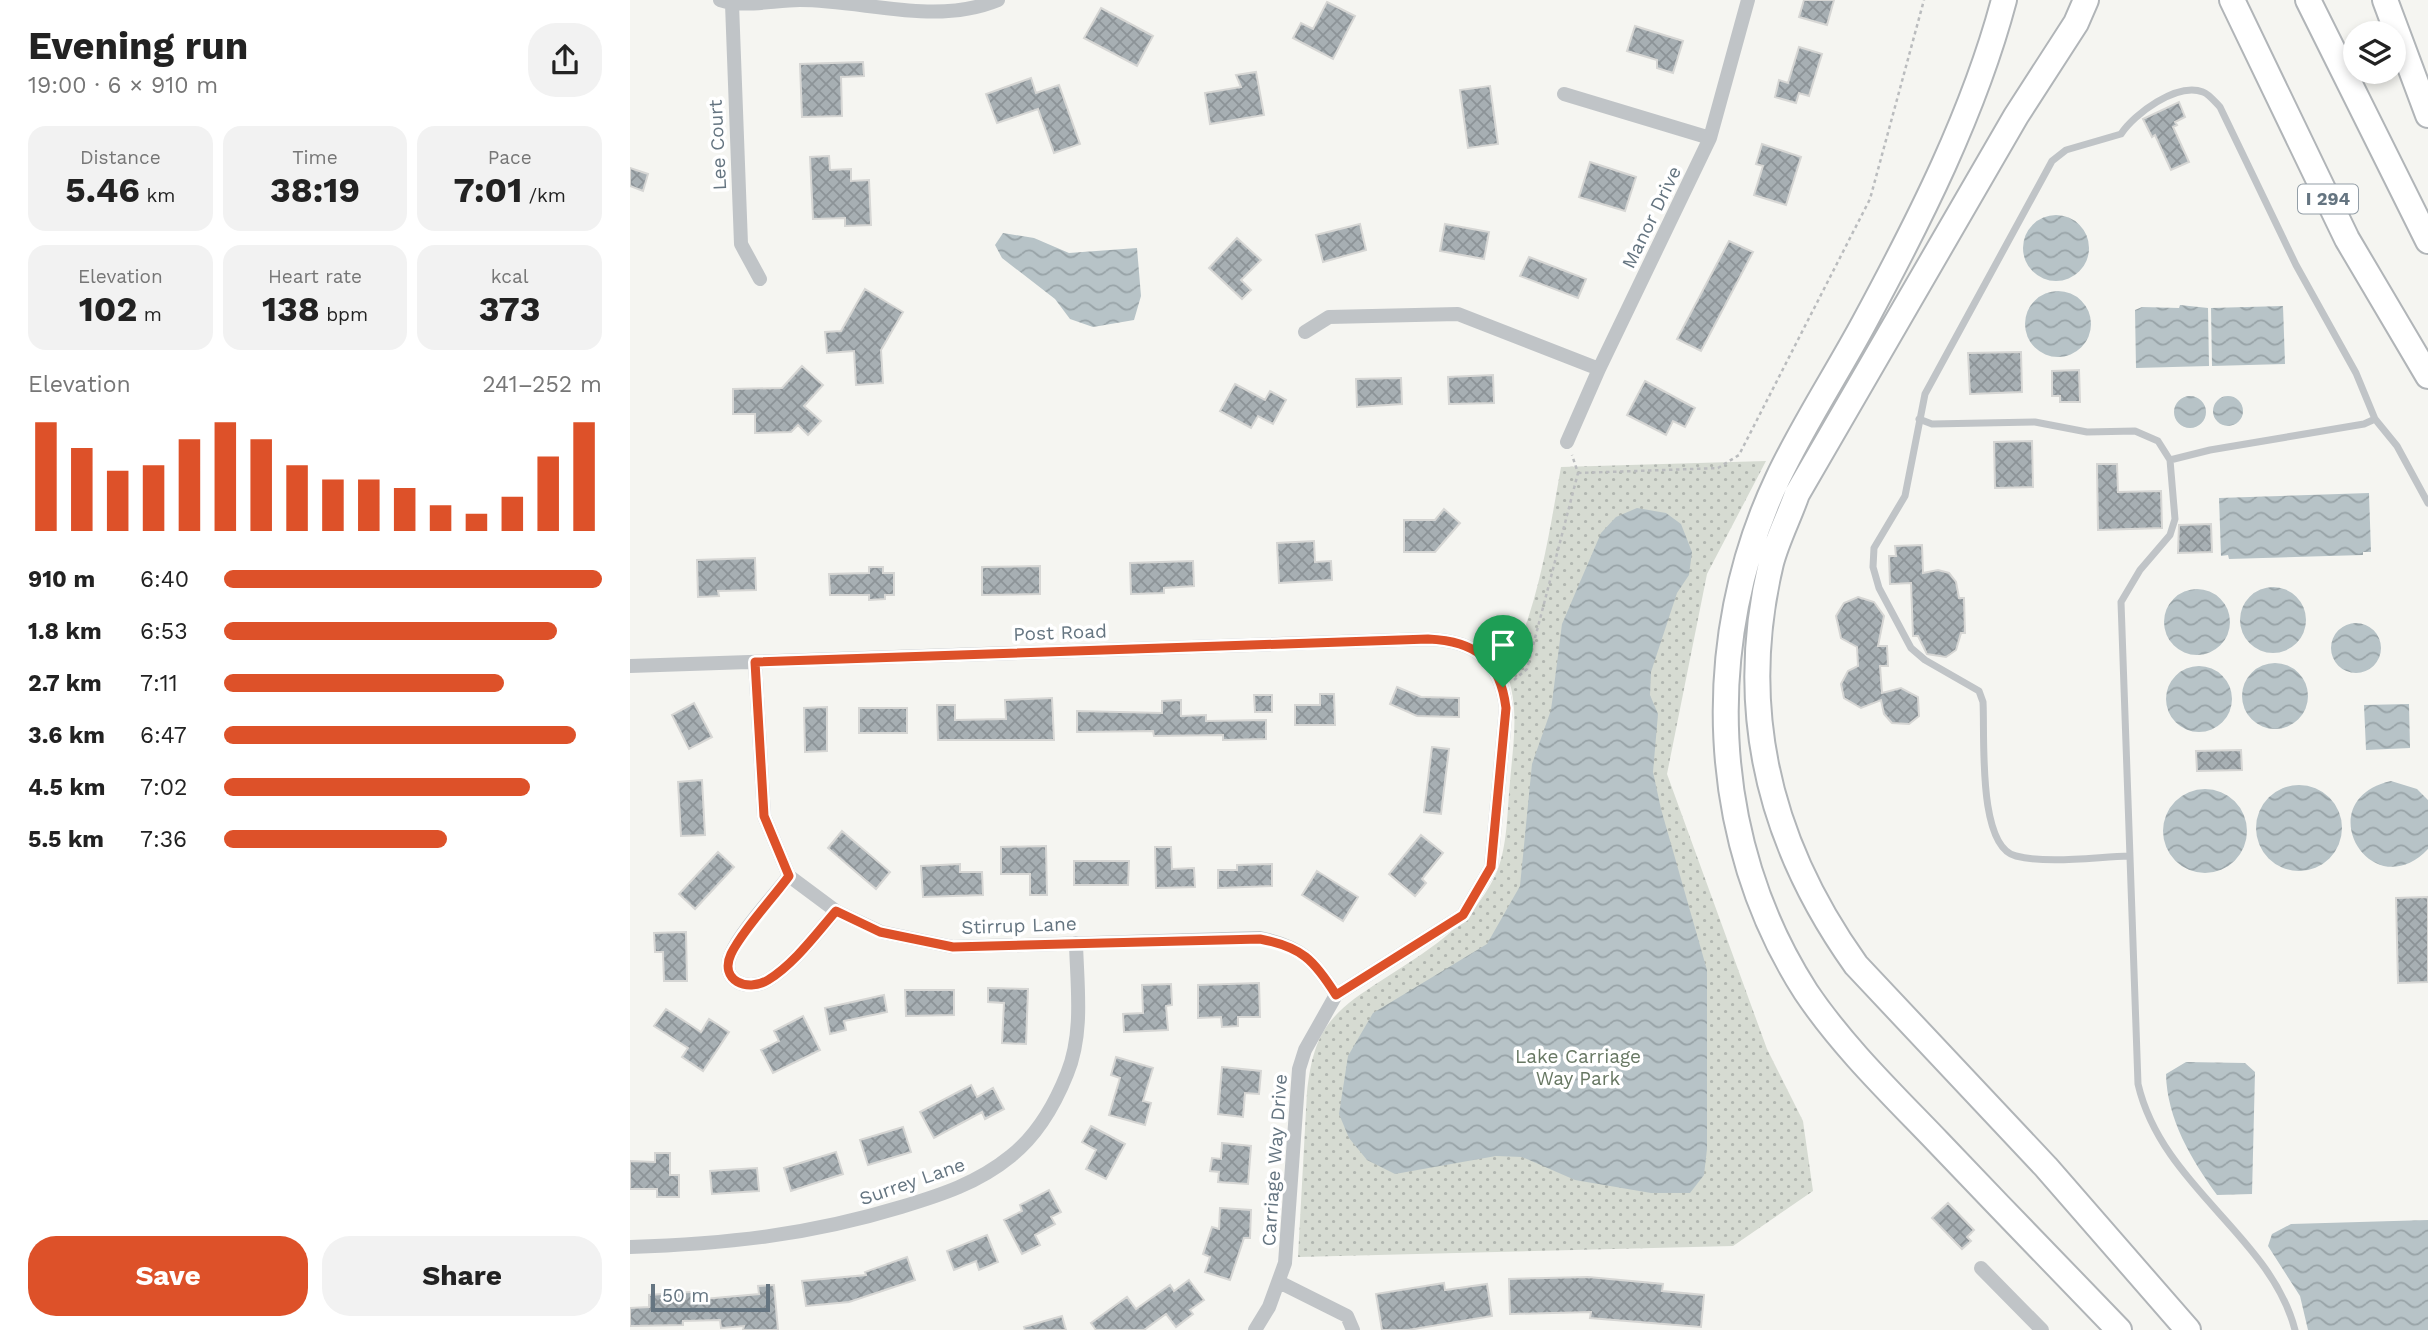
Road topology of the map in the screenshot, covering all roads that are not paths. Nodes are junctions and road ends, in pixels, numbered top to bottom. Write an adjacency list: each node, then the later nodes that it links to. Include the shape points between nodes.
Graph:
1 (998, 0): 7 (street, via 948,11 800,0)
2 (1748, 0): 11 (street, Manor Drive)
3 (2004, 0): 36 (highway, via 1965,111 1914,227 1777,479 1757,534 1731,632 1726,683 1728,771 1745,860 1774,933 1807,993 1863,1065)
4 (2086, 0): 37 (highway, via 1797,494 1772,561 1765,597 1758,651 1758,713 1773,799 1788,844 1836,937 1856,965 2046,1167)
5 (2308, 0): 12 (highway)
6 (2385, 0): 10 (highway)
7 (726, 2): 13 (street, Lee Court, via 741,244)
8 (2232, 5): 16 (highway, I 294, via 2347,239)
9 (1564, 94): 11 (street)
10 (2428, 115)
11 (1710, 138): 15 (street, Manor Drive)
12 (2428, 241)
13 (760, 279)
14 (1305, 332): 15 (street, via 1329,317 1458,314)
15 (1599, 369): 19 (street, Manor Drive)
16 (2428, 376)
17 (1919, 419): 18 (lane, via 1926,394 2052,161 2066,150 2121,134 2144,109 2191,91 2202,92 2220,107); 20 (lane, via 1932,425 2035,422 2087,432 2135,431 2158,441); 25 (lane, via 1905,496 1874,548 1873,567 1911,648 1979,691 1987,813 1994,836 2014,856)
18 (2375, 419): 20 (lane); 21 (lane, via 2397,446)
19 (1567, 442)
20 (2170, 460): 25 (lane, via 2175,519 2170,535 2121,601)
21 (2428, 503)
22 (1487, 659): 23 (street, Post Road, via 1452,640 1428,639); 29 (street, Carriage Way Drive, via 1503,687 1506,708 1491,867 1463,915)
23 (755, 662): 24 (street, Post Road); 26 (street, via 764,816)
24 (630, 666)
25 (2129, 856): 38 (lane, via 2136,1063 2144,1108 2174,1162 2273,1280 2288,1303)
26 (789, 876): 27 (street, Stirrup Lane); 27 (street, via 730,955 733,981 746,986 766,981 800,952)
27 (836, 911): 28 (street, Stirrup Lane, via 880,932 953,947)
28 (1076, 943): 29 (street, Stirrup Lane, via 1260,939 1282,943 1306,955); 30 (street, Surrey Lane, via 1078,1018 1068,1073 1034,1132 1012,1156 941,1195 816,1230 732,1243)
29 (1336, 995): 32 (street, Carriage Way Drive, via 1299,1069 1287,1239)
30 (630, 1247)
31 (1981, 1268): 35 (street)
32 (1279, 1282): 33 (street, Carriage Way Drive); 34 (street, via 1347,1316)
33 (1255, 1330)
34 (1353, 1330)
35 (2042, 1330)
36 (2119, 1330)
37 (2188, 1330)
38 (2295, 1330)

